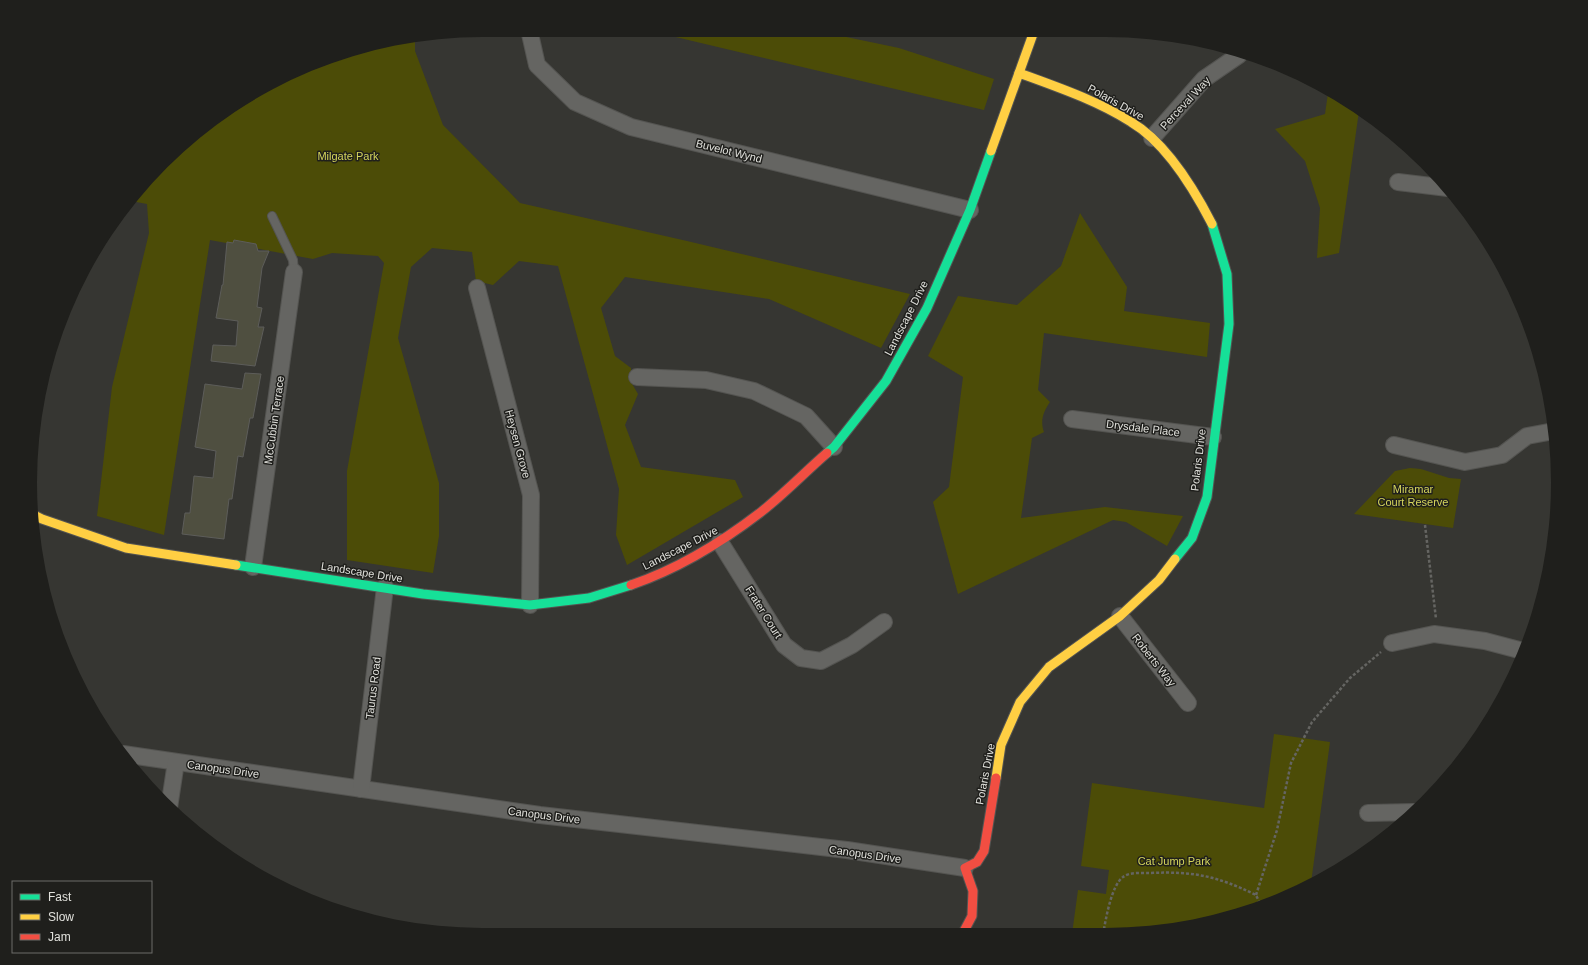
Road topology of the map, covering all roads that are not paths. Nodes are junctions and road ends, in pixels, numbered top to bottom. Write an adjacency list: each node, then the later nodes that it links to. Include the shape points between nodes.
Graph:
1 (531, 37): 8 (street, Buvelot Wynd, via 537,65 575,102 631,127)
2 (1032, 37): 4 (street, Landscape Drive)
3 (1236, 57): 5 (street, Perceval Way, via 1204,79)
4 (1019, 73): 5 (street, Polaris Drive, via 1089,99 1132,122); 8 (street, Landscape Drive)
5 (1152, 138): 15 (street, Polaris Drive, via 1186,178 1212,224 1227,274 1229,324)
6 (1398, 182): 7 (street)
7 (1438, 187)
8 (970, 210): 17 (street, Landscape Drive, via 927,308 886,381)
9 (272, 216): 10 (lane, via 293,260)
10 (294, 272): 20 (street, McCubbin Terrace)
11 (476, 288): 22 (street, Heysen Grove, via 532,495)
12 (637, 377): 17 (street, via 706,380 754,391 806,416)
13 (1072, 419): 15 (street, Drysdale Place)
14 (1548, 432): 16 (street, via 1527,436 1502,455 1465,462)
15 (1213, 437): 23 (street, Polaris Drive, via 1206,497 1192,538 1159,580)
16 (1394, 445)
17 (834, 447): 19 (street, Landscape Drive, via 762,511)
18 (39, 517): 20 (street, Landscape Drive, via 126,548)
19 (720, 542): 22 (street, Landscape Drive, via 651,578 589,598); 24 (street, Frater Court, via 784,644 801,658 820,661 852,645)
20 (253, 567): 21 (street, Landscape Drive)
21 (385, 587): 22 (street, Landscape Drive, via 423,594); 30 (street, Taurus Road)
22 (530, 605)
23 (1120, 616): 27 (street, Roberts Way); 34 (street, Polaris Drive, via 1049,667 1020,702 1001,745 984,851 977,862)
24 (884, 622)
25 (1392, 643): 26 (street, via 1438,635 1485,641)
26 (1518, 651)
27 (1188, 703)
28 (130, 755): 29 (street, Canopus Drive)
29 (176, 762): 30 (street, Canopus Drive); 31 (street)
30 (361, 789): 34 (street, Canopus Drive, via 540,815 847,850)
31 (170, 801)
32 (1405, 812): 33 (street)
33 (1368, 813)
34 (965, 868): 35 (street, via 973,891 972,916)
35 (966, 928)

